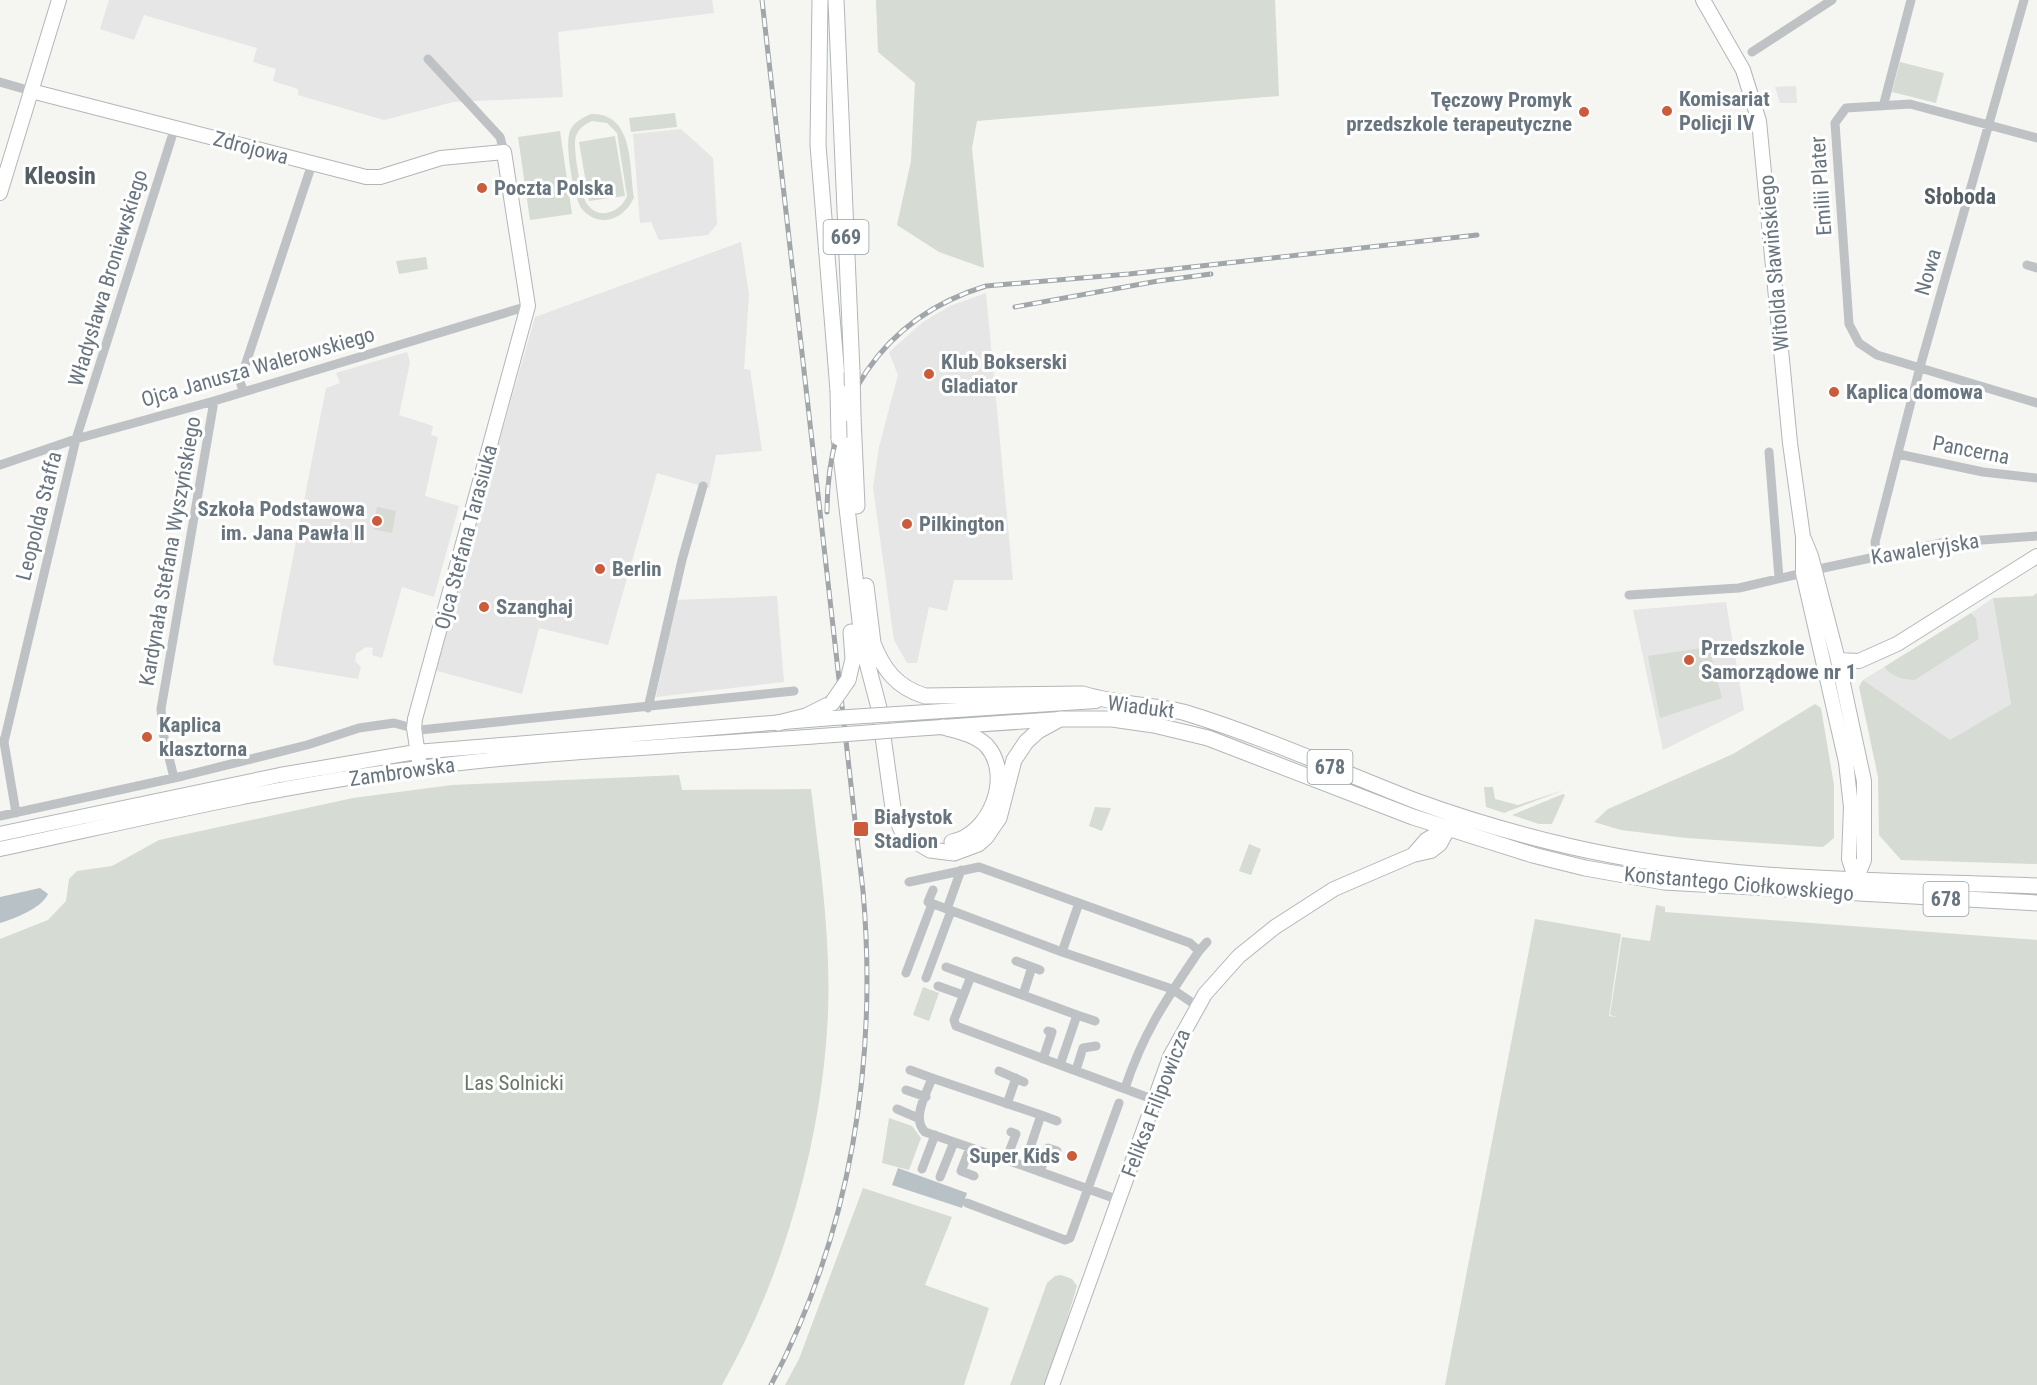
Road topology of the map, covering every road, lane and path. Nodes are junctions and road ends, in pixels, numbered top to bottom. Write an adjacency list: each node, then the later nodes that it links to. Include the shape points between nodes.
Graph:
1 (59, 0): 11 (main road)
2 (820, 0): 26 (main road, 669, bridge, via 818,155)
3 (836, 0): 39 (main road, 669, bridge, via 855,484)
4 (1703, 0): 36 (main road, Witolda Sławińskiego, via 1743,70 1759,121 1790,443 1803,537 1808,546)
5 (1832, 0): 8 (street)
6 (1911, 0): 12 (street)
7 (2024, 0): 13 (street, Nowa)
8 (1752, 52)
9 (428, 59): 16 (street, via 500,137)
10 (0, 82): 11 (street, Zdrojowa)
11 (31, 91): 14 (main road, Zdrojowa); 18 (main road)
12 (1884, 103): 13 (street, Emilii Plater, via 1931,108); 22 (street, Emilii Plater, via 1846,108 1834,123 1849,324 1858,343 1868,351)
13 (1989, 124): 15 (street, Emilii Plater); 22 (street, Nowa)
14 (175, 127): 17 (main road, Zdrojowa); 27 (street, Władysława Broniewskiego)
15 (2037, 138)
16 (504, 152): 17 (main road, Zdrojowa, via 441,158 380,177); 21 (main road)
17 (312, 164): 23 (street, via 240,381)
18 (0, 193)
19 (2027, 265): 20 (street)
20 (2037, 268)
21 (528, 306): 23 (street, Ojca Janusza Walerowskiego); 50 (main road, Ojca Stefana Tarasiuka)
22 (1920, 368): 25 (street, Emilii Plater); 29 (street, Nowa)
23 (243, 391): 24 (street, Ojca Janusza Walerowskiego)
24 (214, 401): 27 (street, Ojca Janusza Walerowskiego); 55 (street, Kardynała Stefana Wyszyńskiego, via 161,709)
25 (2037, 403)
26 (839, 438): 45 (main road, bridge, via 837,479 853,648 852,671); 46 (main road, via 863,646 879,708 893,808 902,829 915,843 937,852 954,853 978,844 999,818 1019,751 1038,731)
27 (76, 439): 30 (street, Ojca Janusza Walerowskiego); 52 (street, Leopolda Staffa)
28 (1768, 452): 37 (street)
29 (1898, 454): 31 (street, Pancerna, via 1983,472); 34 (street, Nowa, via 1875,542)
30 (0, 465)
31 (2037, 478)
32 (704, 486): 44 (street, via 682,560)
33 (2037, 536): 34 (street, Kawaleryjska, via 1941,543)
34 (1877, 556): 36 (street, Kawaleryjska)
35 (2037, 556): 40 (main road, Kawaleryjska, via 1907,638)
36 (1808, 572): 37 (street, Kawaleryjska); 40 (main road, Witolda Sławińskiego); 41 (main road, Witolda Sławińskiego)
37 (1779, 578): 38 (street, Kawaleryjska, via 1739,588)
38 (1629, 596)
39 (872, 641): 43 (main road, via 891,677 906,689 925,696 1083,694); 49 (main road, via 905,813 916,831 926,838 952,842 970,836 985,821 998,772 986,746 967,734)
40 (1838, 660): 41 (main road, Kawaleryjska); 63 (main road, Witolda Sławińskiego, via 1864,781 1864,860)
41 (1824, 664): 63 (main road, Witolda Sławińskiego, via 1849,779 1849,859)
42 (794, 691): 44 (street, Zambrowska)
43 (1107, 701): 45 (main road, Wiadukt / 678, bridge, via 912,712); 57 (main road, Wiadukt / 678, via 1161,707 1202,717)
44 (648, 708): 50 (street, Zambrowska)
45 (832, 710): 47 (main road, Wiadukt / 678); 48 (main road)
46 (1060, 719): 49 (main road, Wiadukt / 678); 59 (main road, Wiadukt / 678, via 1131,721 1194,734)
47 (807, 721): 48 (main road, Zambrowska / 678)
48 (778, 723): 53 (main road, Zambrowska / 678)
49 (943, 727): 51 (main road, Wiadukt / 678, bridge)
50 (414, 728): 53 (main road, Ojca Stefana Tarasiuka); 55 (street, Zambrowska, via 386,723 359,728)
51 (811, 737): 54 (main road, Zambrowska / 678)
52 (2, 742): 56 (street)
53 (416, 752): 54 (main road, Ojca Stefana Tarasiuka); 60 (main road, Zambrowska / 678, via 280,775)
54 (420, 768): 61 (main road, Zambrowska / 678, via 255,795)
55 (174, 778): 56 (street, Zambrowska)
56 (16, 813): 58 (street, Zambrowska)
57 (1458, 814): 59 (main road, Feliksa Filipowicza); 64 (main road, Konstantego Ciołkowskiego / 678, via 1605,854)
58 (0, 816)
59 (1447, 828): 64 (main road, Konstantego Ciołkowskiego / 678, via 1585,868 1664,882); 85 (main road, Feliksa Filipowicza, via 1426,840 1413,855 1334,889 1282,922 1227,968)
60 (0, 834)
61 (0, 849)
62 (961, 870): 65 (street); 69 (street, via 982,867); 72 (street)
63 (1856, 878): 64 (main road, Konstantego Ciołkowskiego / 678); 66 (main road, Konstantego Ciołkowskiego / 678); 68 (main road, Witolda Sławińskiego)
64 (1721, 879): 68 (main road, Konstantego Ciołkowskiego / 678)
65 (909, 882)
66 (2037, 886)
67 (933, 890): 71 (street, via 928,902)
68 (1854, 895): 70 (main road, Konstantego Ciołkowskiego / 678)
69 (1079, 903): 74 (street, via 1190,944); 75 (street)
70 (2037, 903)
71 (932, 904): 72 (street); 78 (street)
72 (949, 910): 75 (street); 80 (street)
73 (1207, 942): 74 (street)
74 (1199, 951): 82 (street)
75 (1062, 952): 82 (street)
76 (1016, 961): 84 (street, via 1036,969)
77 (946, 967): 79 (street)
78 (906, 973)
79 (971, 976): 83 (street); 84 (street)
80 (926, 978)
81 (938, 986): 83 (street)
82 (1172, 989): 85 (street); 96 (street, via 1138,1050)
83 (963, 995): 90 (street, via 954,1020 956,1026)
84 (1023, 995): 86 (street)
85 (1197, 1006): 99 (main road, Feliksa Filipowicza, via 1174,1049)
86 (1077, 1015): 87 (street); 91 (street)
87 (1095, 1021)
88 (1048, 1031): 90 (street, via 1052,1032)
89 (1096, 1046): 93 (street, via 1083,1048)
90 (1043, 1059): 91 (street)
91 (1060, 1065): 93 (street)
92 (910, 1070): 95 (street)
93 (1076, 1070): 96 (street)
94 (999, 1071): 101 (street, via 1020,1080)
95 (932, 1078): 98 (street); 101 (street)
96 (1125, 1088): 99 (street)
97 (906, 1090): 98 (street)
98 (926, 1097): 104 (street)
99 (1155, 1100): 118 (main road, Feliksa Filipowicza)
100 (1119, 1103): 117 (street)
101 (1007, 1104): 103 (street)
102 (897, 1109): 104 (street)
103 (1041, 1115): 105 (street); 112 (street)
104 (918, 1118): 107 (street, via 921,1128)
105 (1058, 1121)
106 (1011, 1132): 111 (street, via 1016,1134)
107 (934, 1135): 108 (street); 113 (street)
108 (954, 1142): 109 (street); 116 (street)
109 (970, 1148): 111 (street); 115 (street, via 962,1171)
110 (1057, 1152): 114 (street, via 1048,1148)
111 (1006, 1160): 112 (street)
112 (1024, 1166): 114 (street)
113 (922, 1169)
114 (1040, 1172): 117 (street)
115 (974, 1176)
116 (940, 1177)
117 (1088, 1190): 118 (street); 119 (street, via 1070,1238 1065,1240)
118 (1119, 1200): 120 (main road, Feliksa Filipowicza)
119 (967, 1203)
120 (1052, 1385)

